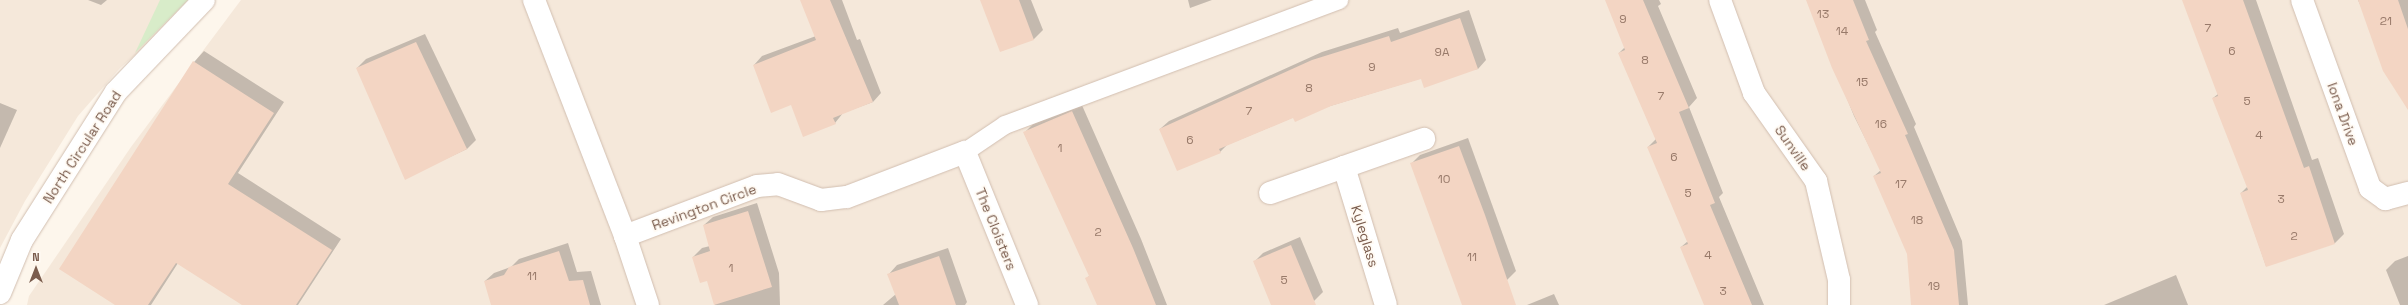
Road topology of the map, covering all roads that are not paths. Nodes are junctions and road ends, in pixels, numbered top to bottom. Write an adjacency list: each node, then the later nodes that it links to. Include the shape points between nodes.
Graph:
1 (204, 0): 12 (street, North Circular Road, via 116,92 22,240)
2 (534, 0): 11 (street)
3 (1340, 0): 7 (lane, via 1005,125)
4 (1720, 0): 16 (street, Sunville, via 1754,93 1816,181 1839,280)
5 (2302, 0): 10 (street, Iona Drive, via 2370,188 2385,198)
6 (1424, 139): 8 (street)
7 (965, 152): 11 (street, Revington Circle, via 847,197 821,200 778,184 757,186); 14 (street, The Cloisters)
8 (1344, 167): 9 (street); 15 (street, Kyleglass)
9 (1270, 193)
10 (2408, 193)
11 (625, 236): 13 (street)
12 (0, 293)
13 (648, 305)
14 (1027, 305)
15 (1386, 305)
16 (1839, 305)

